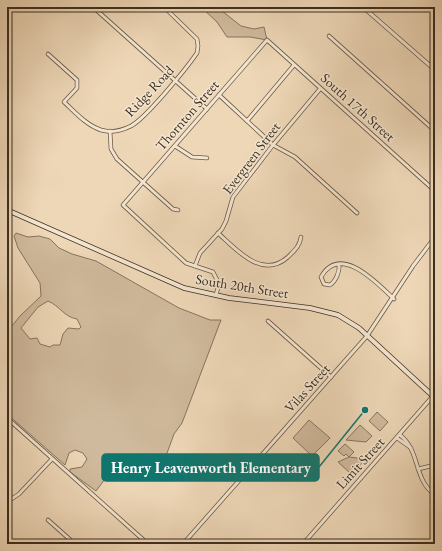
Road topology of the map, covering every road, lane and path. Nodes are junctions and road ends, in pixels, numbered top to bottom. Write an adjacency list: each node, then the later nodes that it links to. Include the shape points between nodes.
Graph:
1 (93, 7): 9 (street)
2 (164, 7): 9 (street, Ridge Road, via 197,39 197,53)
3 (363, 7): 8 (street)
4 (329, 36): 15 (street)
5 (267, 40): 7 (street, South 17th Street); 11 (street, Thornton Street)
6 (48, 54): 14 (street, Ridge Road, via 76,80 77,88 64,102 92,126)
7 (294, 65): 10 (street, South 17th Street); 13 (street)
8 (435, 70)
9 (175, 80): 12 (street); 14 (street, Ridge Road, via 136,124)
10 (320, 88): 16 (street, Evergreen Street); 20 (street, South 17th Street)
11 (219, 96): 12 (street, Thornton Street); 13 (street)
12 (207, 109): 17 (street, Thornton Street)
13 (247, 121): 16 (street)
14 (110, 131): 19 (street, via 111,149 117,159)
15 (435, 131)
16 (273, 145): 23 (street, via 295,157); 24 (street, Evergreen Street, via 233,197 226,221)
17 (174, 146): 18 (street, via 192,157); 19 (street, Thornton Street)
18 (207, 158)
19 (142, 182): 22 (street, via 173,209); 28 (street, Thornton Street, via 122,205 186,263)
20 (435, 191)
21 (7, 210): 29 (main road, South 20th Street, via 184,288)
22 (178, 210)
23 (357, 213)
24 (218, 233): 25 (street, via 248,259 263,266 282,262 300,244); 28 (street, Evergreen Street, via 200,254)
25 (302, 237)
26 (435, 237): 30 (street, Vilas Street, via 413,266)
27 (339, 264): 27 (street, via 328,268 321,277 324,284 332,284); 30 (street, via 363,271)
28 (195, 266): 29 (street, via 213,272 219,284)
29 (216, 296): 32 (main road, South 20th Street, via 325,311 349,321)
30 (394, 299): 32 (street, Vilas Street)
31 (268, 321): 33 (street)
32 (368, 336): 33 (street, Vilas Street); 34 (main road, South 20th Street)
33 (331, 377): 47 (street, Vilas Street)
34 (434, 397): 36 (street, Limit Street)
35 (7, 418): 37 (street)
36 (398, 436): 39 (street, via 411,448); 48 (street, Limit Street)
37 (52, 459): 41 (street, via 19,494); 46 (street)
38 (435, 465): 39 (street)
39 (418, 469): 40 (street, via 424,484)
40 (435, 495)
41 (7, 502)
42 (48, 520): 45 (street)
43 (7, 539): 44 (street)
44 (13, 544)
45 (75, 544)
46 (148, 544)
47 (183, 544)
48 (303, 544)

